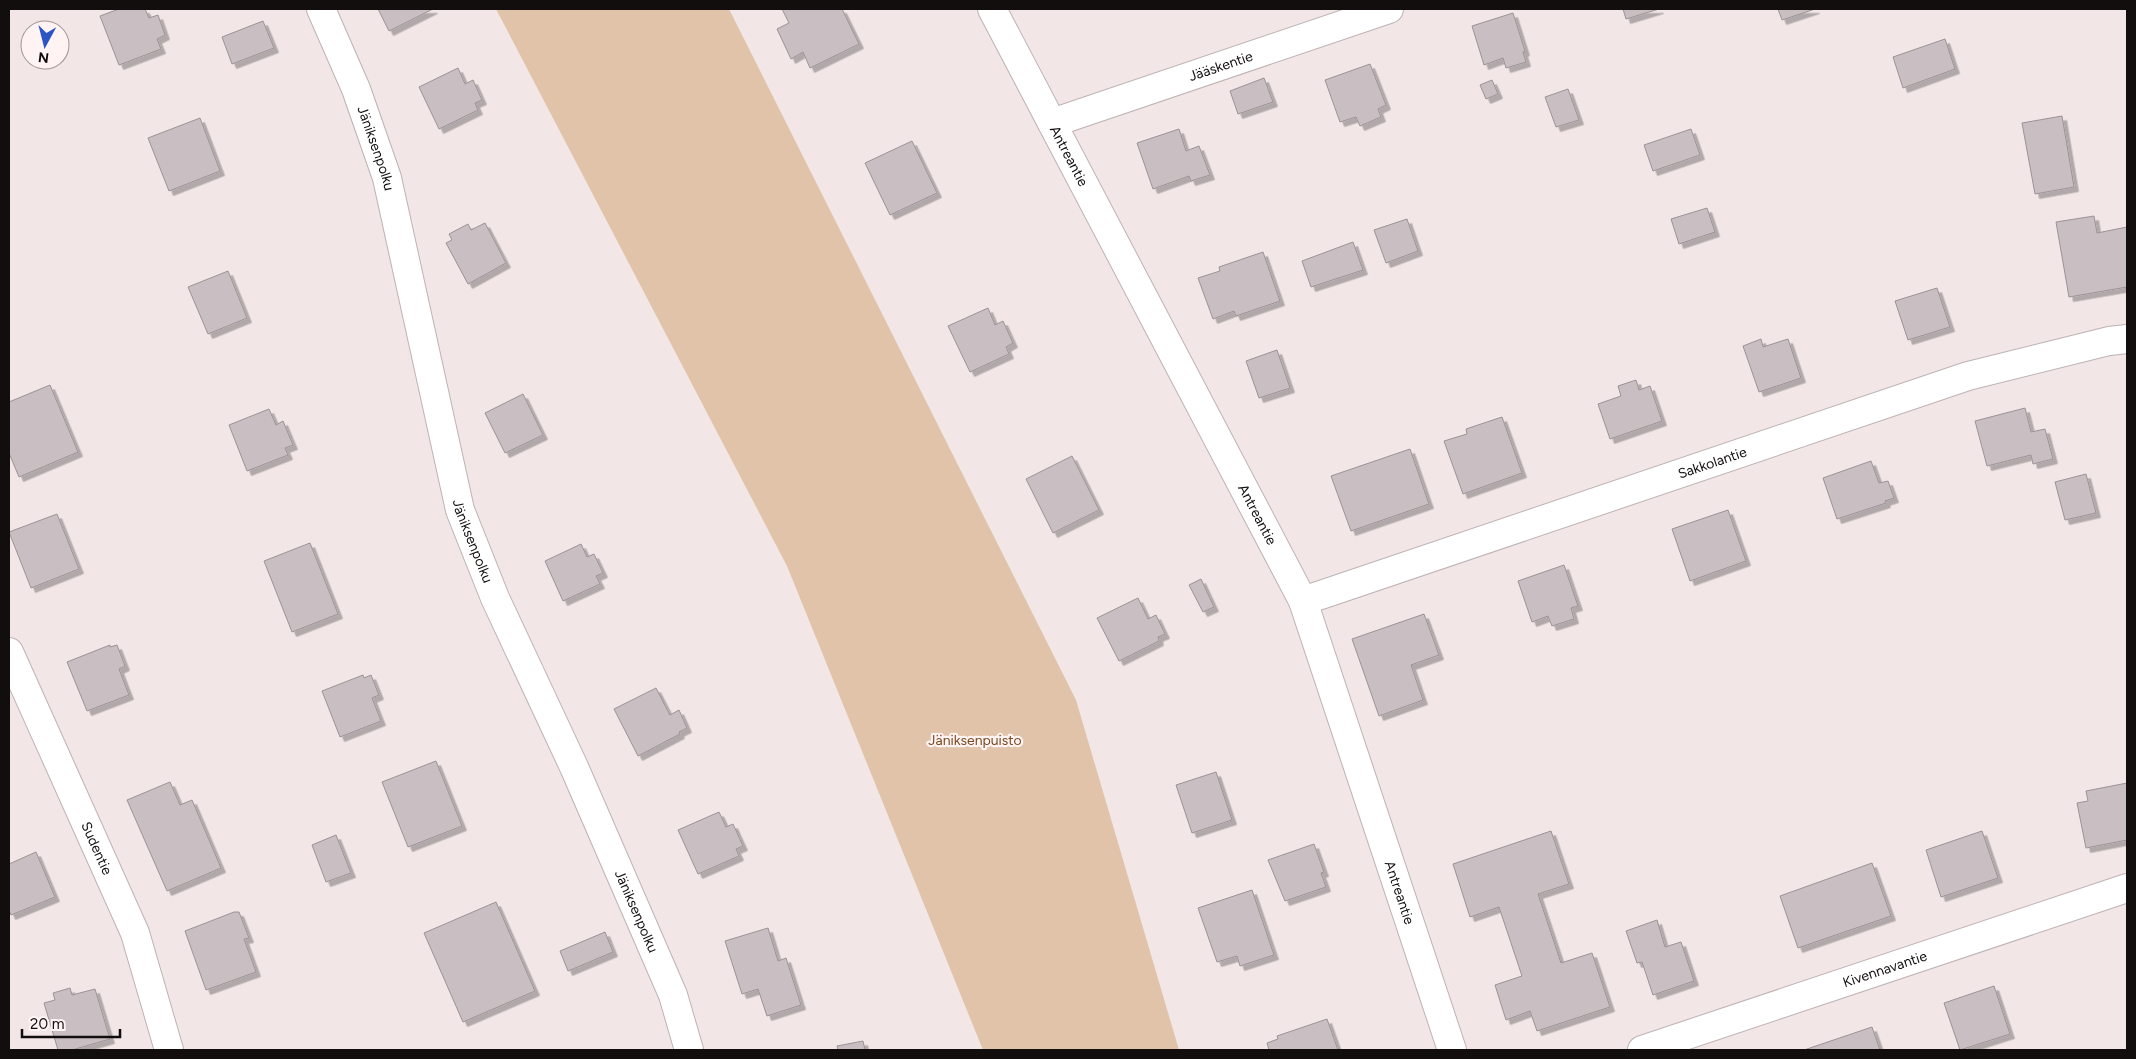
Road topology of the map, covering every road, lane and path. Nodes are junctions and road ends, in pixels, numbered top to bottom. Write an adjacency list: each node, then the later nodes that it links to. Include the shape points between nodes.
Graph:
1 (321, 9): 10 (street, Jäniksenpolku, via 356,89 387,178 460,510 495,598 574,767 673,995)
2 (992, 9): 4 (street, Antreantie)
3 (1389, 9): 4 (street, Jääskentie)
4 (1052, 123): 6 (street, Antreantie)
5 (2127, 339): 6 (street, Sakkolantie, via 1968,376)
6 (1303, 600): 11 (street, Antreantie)
7 (9, 652): 9 (street, Sudentie, via 135,933)
8 (2127, 888): 12 (street, Kivennavantie)
9 (169, 1050)
10 (689, 1050)
11 (1452, 1050)
12 (1642, 1050)

